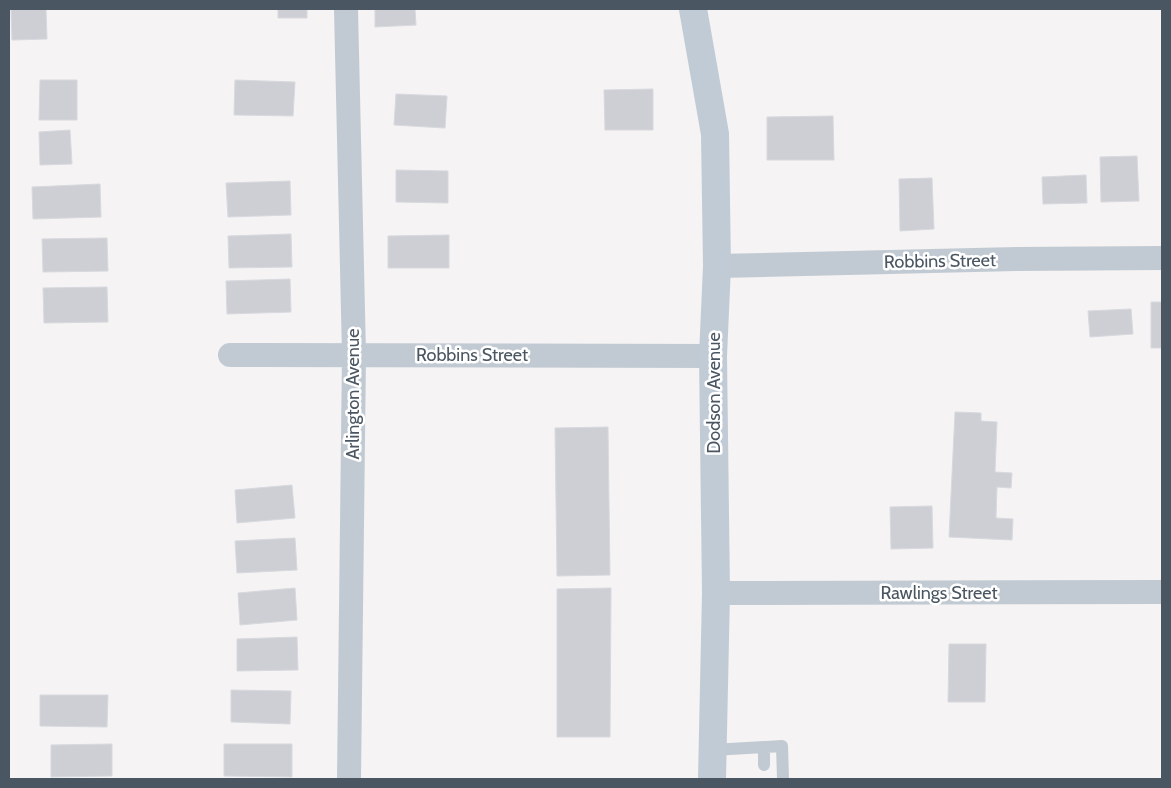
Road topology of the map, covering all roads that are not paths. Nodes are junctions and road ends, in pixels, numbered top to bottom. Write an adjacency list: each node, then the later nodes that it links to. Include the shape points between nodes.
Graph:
1 (346, 9): 5 (street, Arlington Avenue)
2 (693, 9): 4 (main road, Dodson Avenue, via 715,134)
3 (1162, 258): 4 (street, Robbins Street)
4 (717, 266): 7 (main road, Dodson Avenue)
5 (354, 354): 6 (street, Robbins Street); 7 (street, Robbins Street); 13 (street, Arlington Avenue)
6 (230, 355)
7 (713, 356): 9 (main road, Dodson Avenue)
8 (1162, 592): 9 (street, Rawlings Street)
9 (716, 593): 11 (main road, Dodson Avenue)
10 (764, 747): 11 (lane); 12 (lane); 15 (lane, via 782,746)
11 (713, 750): 14 (main road, Dodson Avenue)
12 (764, 765)
13 (349, 779)
14 (712, 779)
15 (783, 779)

